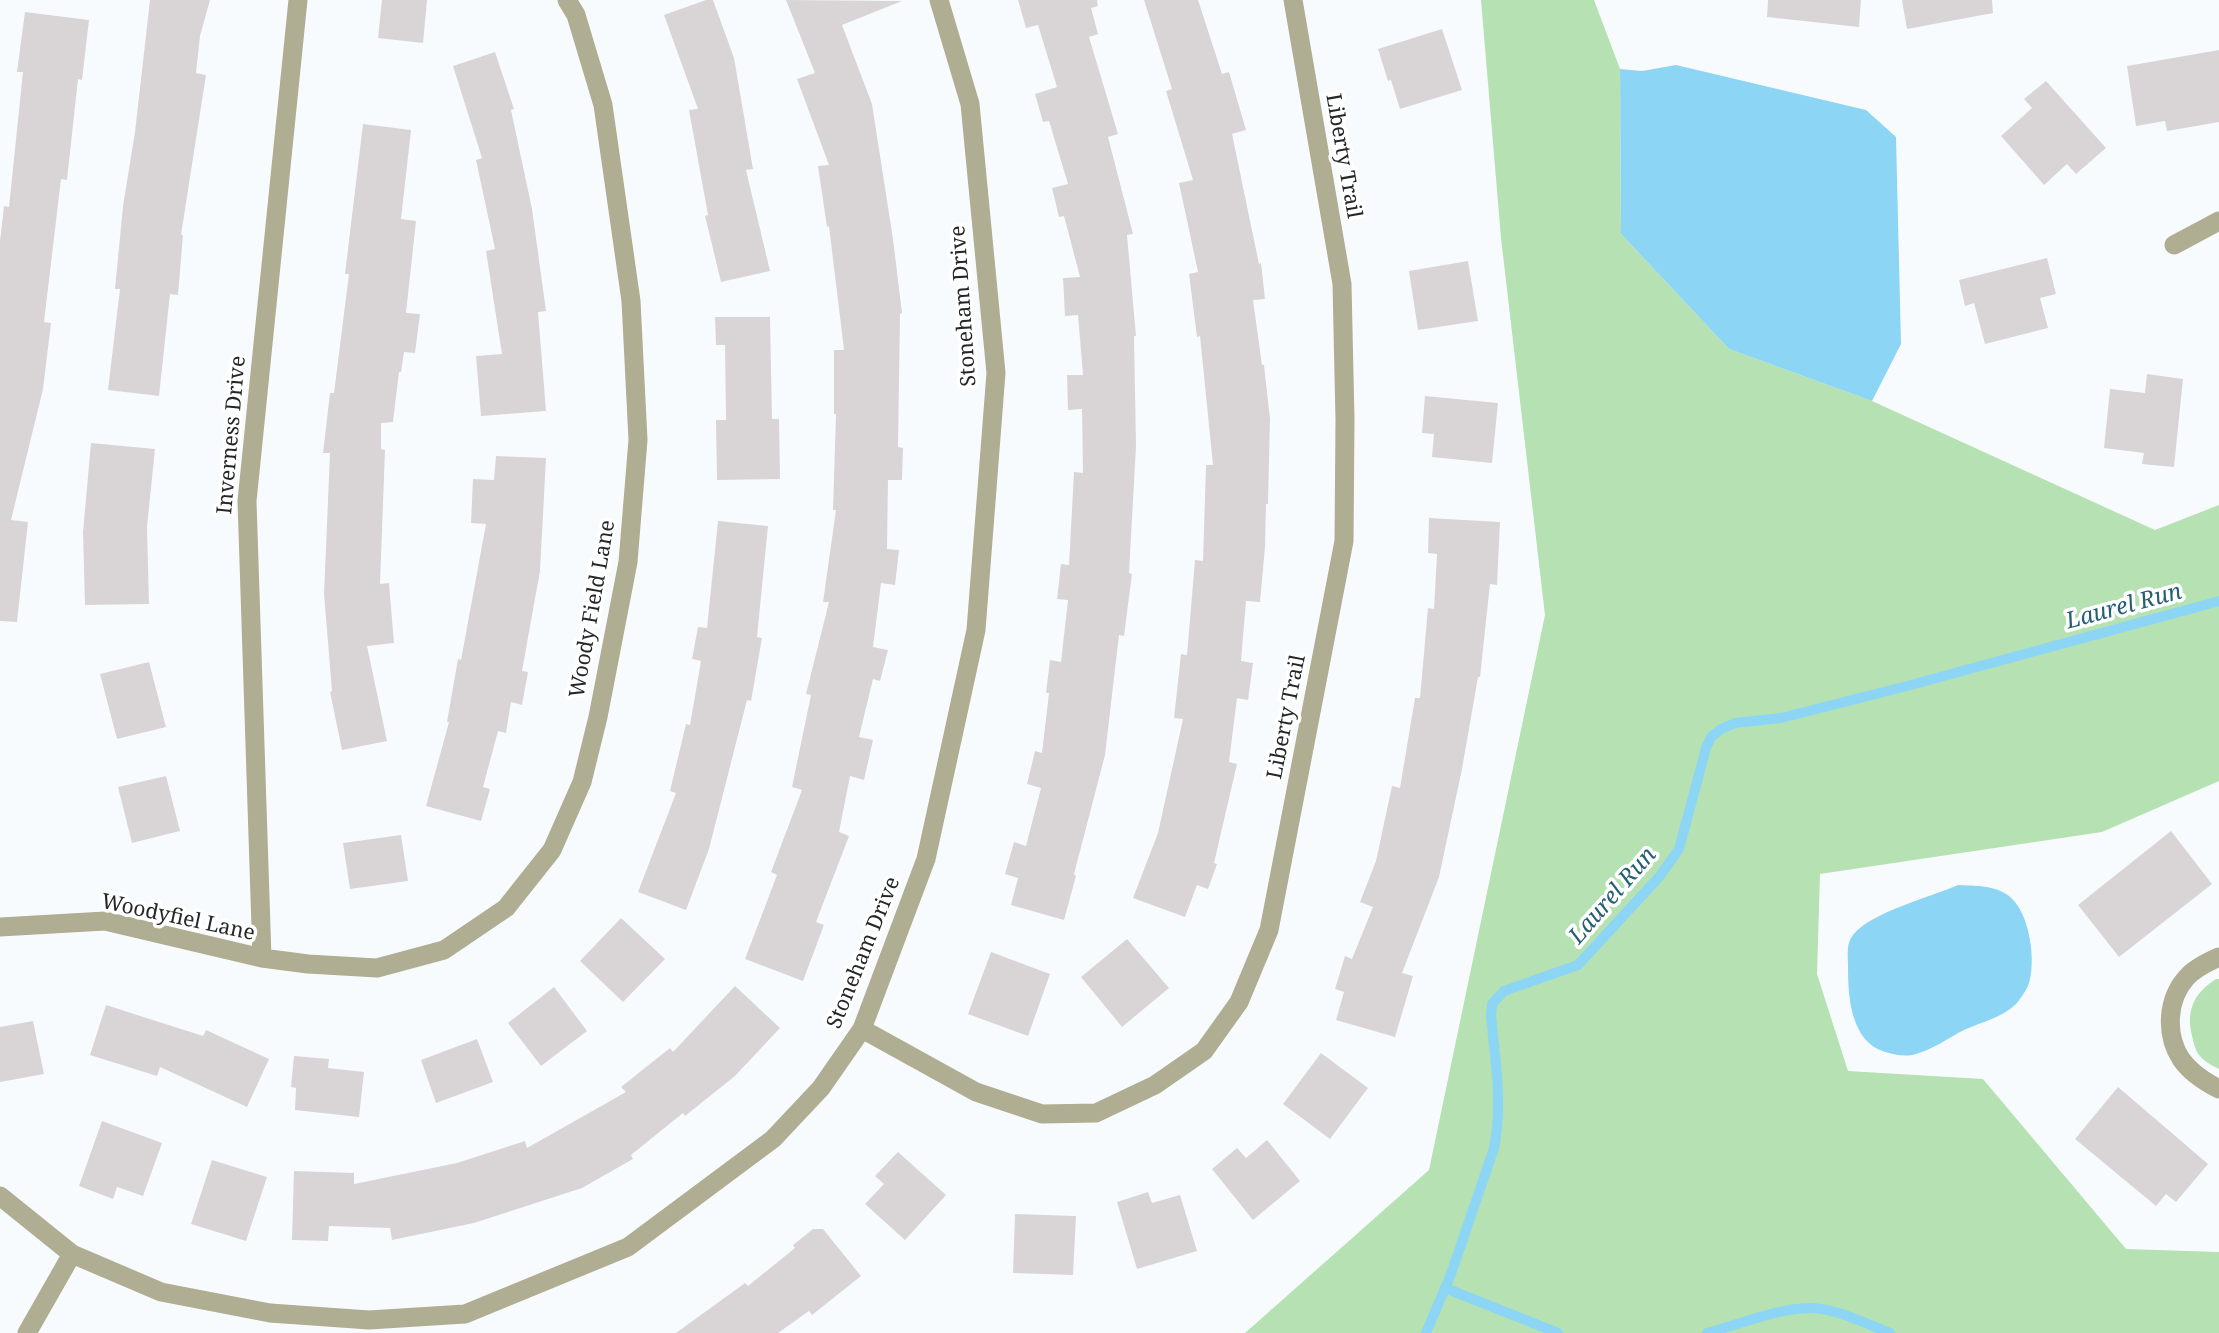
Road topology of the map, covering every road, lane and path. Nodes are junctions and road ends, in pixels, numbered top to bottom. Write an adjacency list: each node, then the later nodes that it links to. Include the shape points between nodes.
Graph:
1 (298, 0): 9 (street, Inverness Drive, via 247,501)
2 (568, 0): 9 (street, Woody Field Lane, via 603,104 631,301 638,440 628,562 582,782 552,850 506,908 444,950 377,968)
3 (939, 0): 10 (street, Stoneham Drive, via 970,104 996,373 976,630 926,859)
4 (1293, 0): 10 (street, Liberty Trail, via 1342,284 1344,541 1269,930 1239,1002 1204,1051 1155,1085 1096,1113 1042,1114 976,1092)
5 (2219, 221): 6 (street)
6 (2174, 245)
7 (0, 927): 9 (street, Woodyfiel Lane, via 104,921)
8 (2219, 957): 11 (street, via 2188,976 2178,988 2170,1020 2181,1059)
9 (262, 958)
10 (862, 1029): 14 (street, Stoneham Drive, via 821,1088 773,1139 628,1247 465,1314)
11 (2219, 1089)
12 (0, 1196): 13 (street, Stoneham Drive)
13 (72, 1254): 14 (street, Stoneham Drive, via 161,1292); 15 (street)
14 (369, 1326)
15 (27, 1333)

